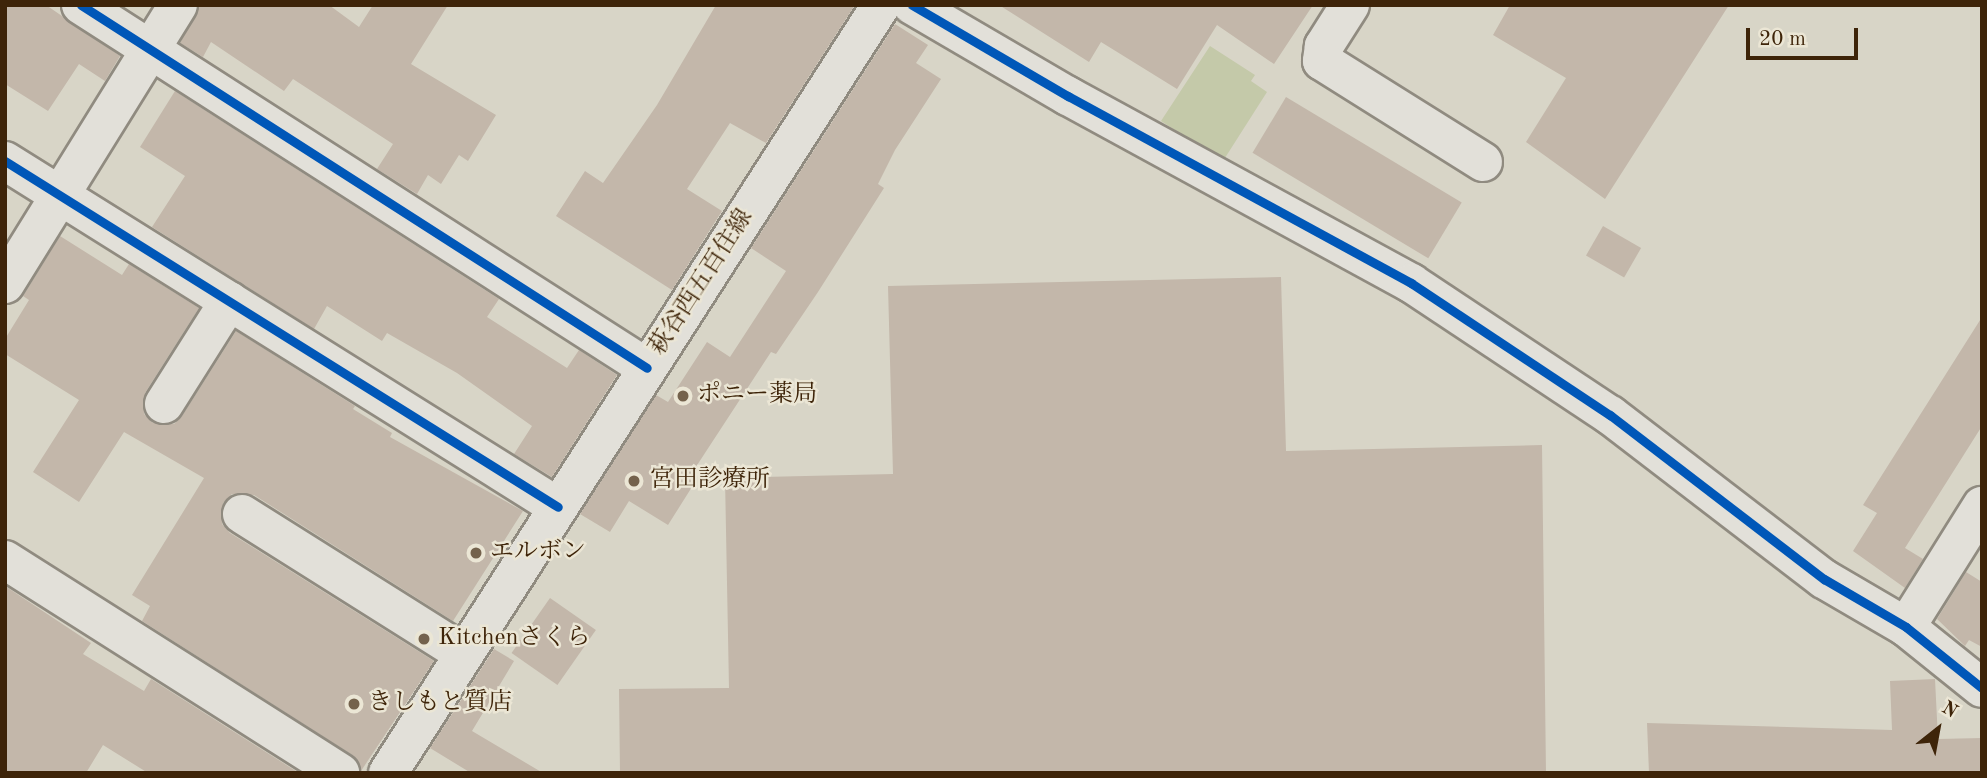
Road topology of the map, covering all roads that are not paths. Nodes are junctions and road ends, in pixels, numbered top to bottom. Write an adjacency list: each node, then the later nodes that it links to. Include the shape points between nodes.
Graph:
1 (81, 5): 6 (street)
2 (178, 5): 6 (street)
3 (881, 5): 12 (street, 萩谷西五百住線)
4 (912, 5): 18 (street, via 1068,96 1411,283 1609,415 1824,579)
5 (1350, 5): 8 (street, via 1324,46 1322,61)
6 (151, 51): 9 (street); 12 (street)
7 (5, 161): 9 (street)
8 (1483, 162)
9 (61, 197): 10 (street); 11 (street)
10 (5, 284)
11 (229, 301): 13 (street); 14 (street)
12 (647, 368): 14 (street, 萩谷西五百住線)
13 (164, 404)
14 (558, 506): 19 (street, 萩谷西五百住線)
15 (1982, 506): 18 (street)
16 (242, 514): 19 (street)
17 (5, 560): 21 (street)
18 (1906, 627): 20 (street)
19 (464, 654): 22 (street, 萩谷西五百住線)
20 (1982, 688)
21 (340, 773)
22 (388, 773)

